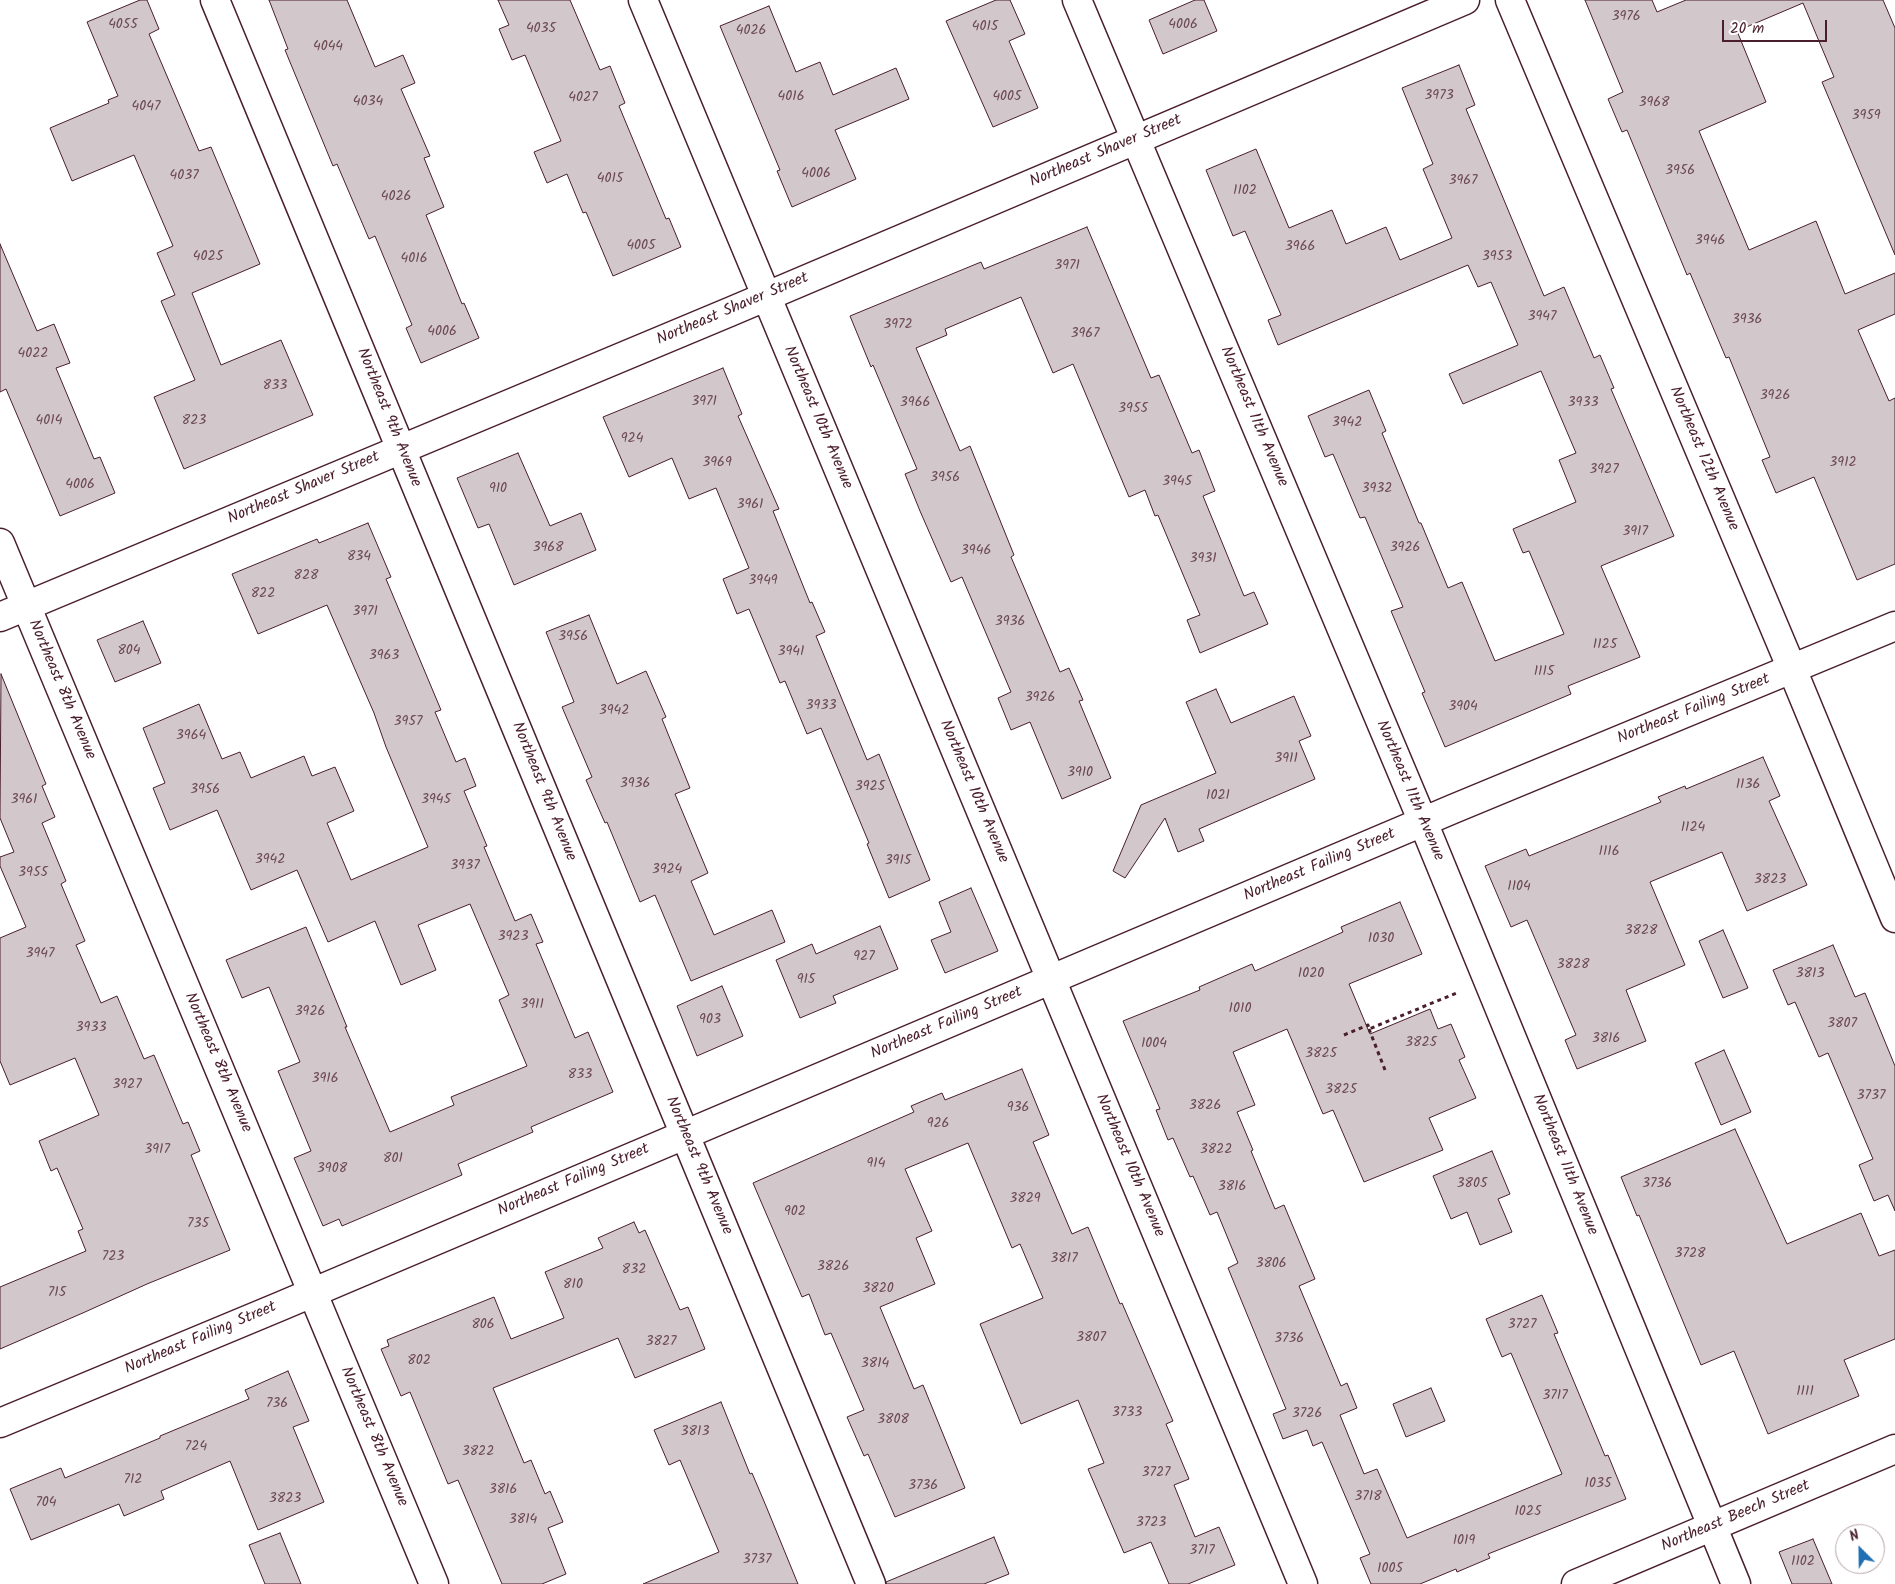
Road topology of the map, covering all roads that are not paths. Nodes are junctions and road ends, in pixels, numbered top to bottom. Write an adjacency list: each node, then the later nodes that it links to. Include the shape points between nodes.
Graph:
1 (215, 0): 8 (street, Northeast 9th Avenue)
2 (643, 0): 7 (street, Northeast 10th Avenue)
3 (1077, 0): 6 (street, Northeast 11th Avenue)
4 (1465, 0): 6 (street, Northeast Shaver Street)
5 (1510, 0): 13 (street, Northeast 12th Avenue)
6 (1136, 140): 7 (street, Northeast Shaver Street); 14 (street, Northeast 11th Avenue)
7 (766, 296): 8 (street, Northeast Shaver Street); 16 (street, Northeast 10th Avenue)
8 (400, 449): 10 (street, Northeast Shaver Street); 17 (street, Northeast 9th Avenue)
9 (0, 543): 10 (street, Northeast 8th Avenue)
10 (26, 606): 11 (street, Northeast Shaver Street); 18 (street, Northeast 8th Avenue)
11 (0, 617)
12 (1895, 626): 13 (street, Northeast Failing Street)
13 (1792, 669): 14 (street, Northeast Failing Street); 15 (street, Northeast 12th Avenue)
14 (1423, 822): 16 (street, Northeast Failing Street); 21 (street, Northeast 11th Avenue)
15 (1895, 918)
16 (1051, 980): 17 (street, Northeast Failing Street); 24 (street, Northeast 10th Avenue)
17 (684, 1134): 18 (street, Northeast Failing Street); 23 (street, Northeast 9th Avenue)
18 (313, 1293): 19 (street, Northeast Failing Street); 22 (street, Northeast 8th Avenue)
19 (0, 1423)
20 (1895, 1449): 21 (street, Northeast Beech Street)
21 (1712, 1527): 25 (street, Northeast Beech Street); 26 (street, Northeast 11th Avenue)
22 (434, 1584)
23 (871, 1584)
24 (1303, 1584)
25 (1576, 1584)
26 (1736, 1584)

